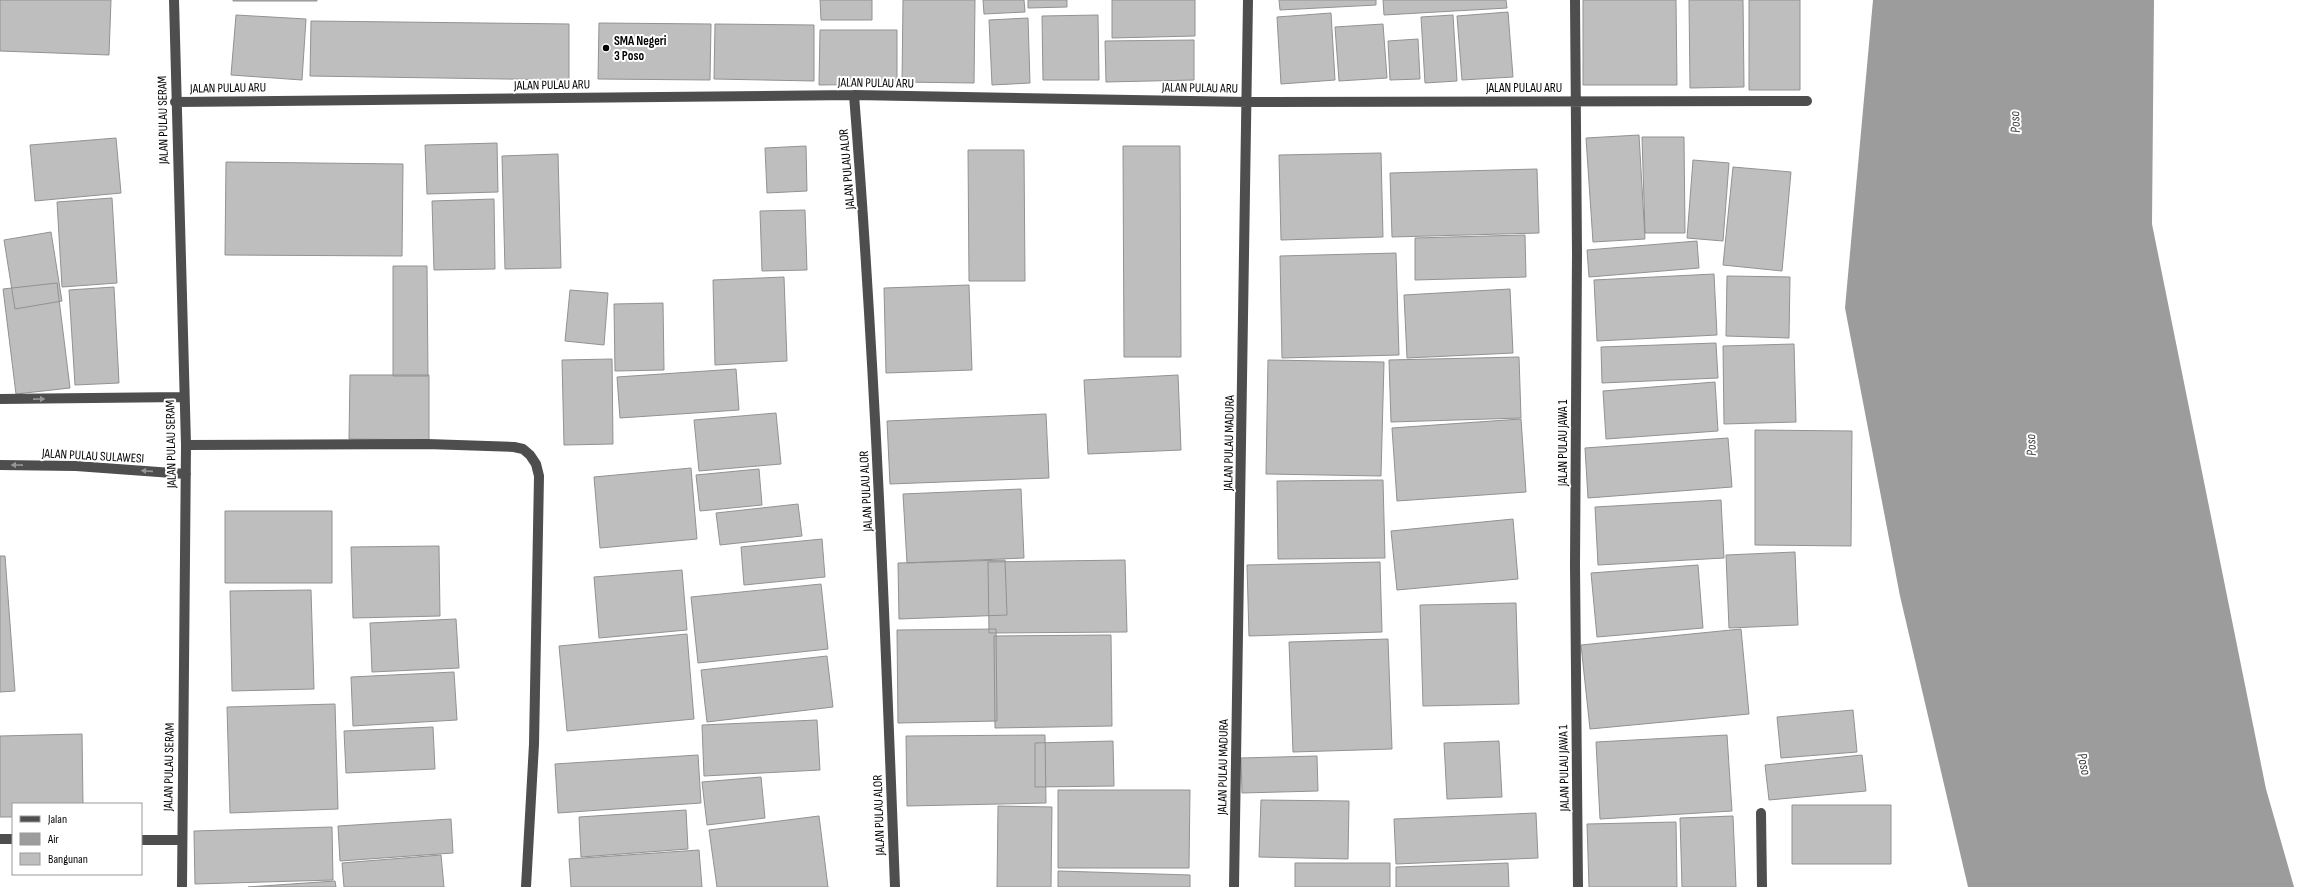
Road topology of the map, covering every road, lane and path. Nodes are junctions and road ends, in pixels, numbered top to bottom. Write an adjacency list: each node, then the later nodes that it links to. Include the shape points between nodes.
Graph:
1 (174, 0): 7 (street, JALAN PULAU SERAM)
2 (1248, 0): 8 (street, JALAN PULAU MADURA)
3 (1575, 0): 5 (street, JALAN PULAU JAWA 1)
4 (854, 95): 7 (street, JALAN PULAU ARU); 8 (street, JALAN PULAU ARU); 21 (street, JALAN PULAU ALOR, via 866,239 876,420)
5 (1577, 100): 6 (street, JALAN PULAU ARU); 8 (street, JALAN PULAU ARU); 23 (street, JALAN PULAU JAWA 1, via 1575,565)
6 (1807, 101)
7 (175, 102): 9 (street, JALAN PULAU SERAM)
8 (1248, 102): 22 (street, JALAN PULAU MADURA)
9 (183, 397): 10 (street, one-way to 9); 11 (street, JALAN PULAU SERAM)
10 (0, 399)
11 (186, 445): 13 (street, JALAN PULAU SERAM); 20 (street, via 435,444 514,447 523,449 530,455 539,476 539,543 534,744)
12 (0, 465): 13 (street, JALAN PULAU SULAWESI, one-way to 12, via 76,466)
13 (186, 474): 18 (street, JALAN PULAU SERAM)
14 (1761, 813): 24 (street)
15 (0, 839): 16 (street)
16 (12, 839)
17 (142, 840): 18 (street)
18 (181, 840): 19 (street, JALAN PULAU SERAM)
19 (182, 887)
20 (526, 887)
21 (895, 887)
22 (1234, 887)
23 (1578, 887)
24 (1762, 887)

